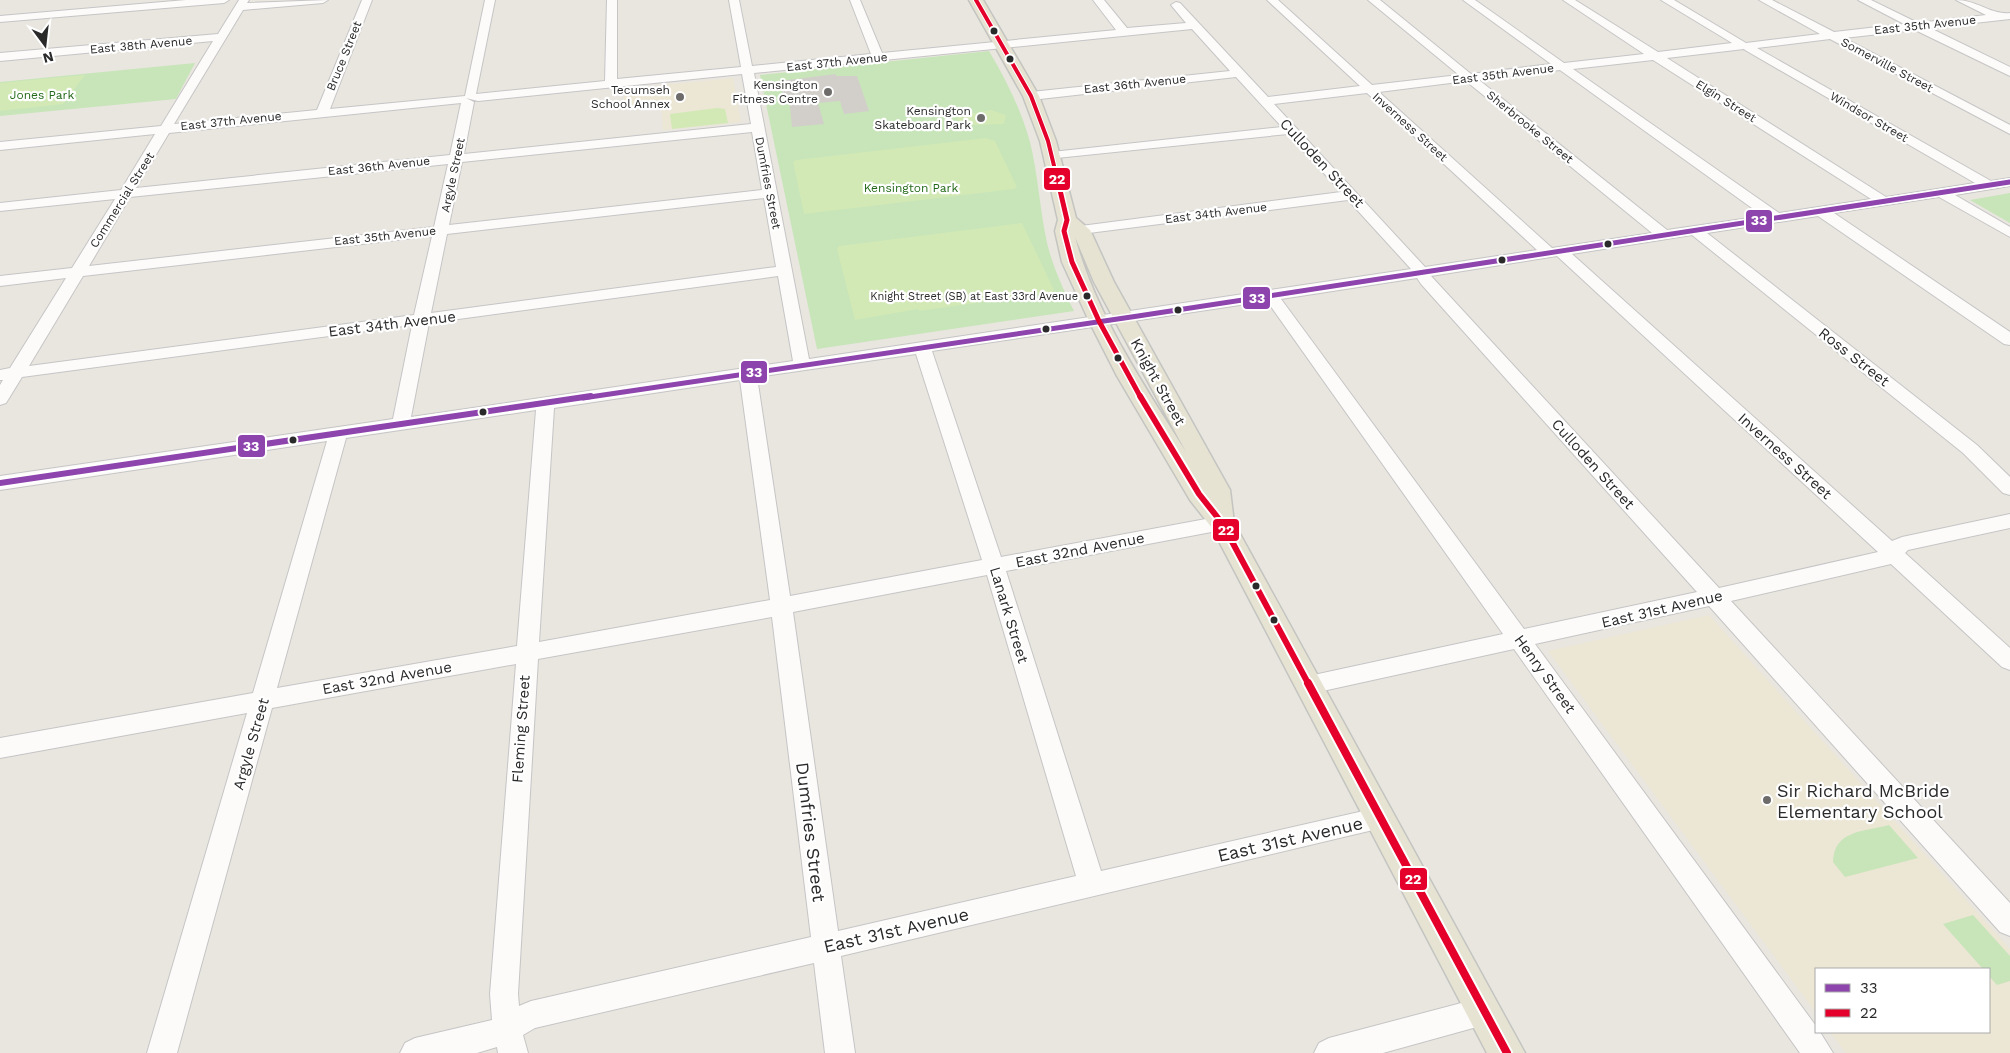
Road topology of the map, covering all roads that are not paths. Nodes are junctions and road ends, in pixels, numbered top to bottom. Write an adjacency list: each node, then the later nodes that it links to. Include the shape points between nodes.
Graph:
1 (224, 0): 21 (street)
2 (323, 0): 18 (street)
3 (367, 0): 43 (street, Bruce Street)
4 (490, 0): 41 (street, Argyle Street)
5 (612, 0): 38 (street)
6 (734, 0): 34 (street, Dumfries Street)
7 (855, 0): 32 (street)
8 (976, 0): 28 (main road, Knight Street)
9 (1098, 0): 25 (street)
10 (1272, 0): 39 (street, Inverness Street)
11 (1373, 0): 37 (street, Sherbrooke Street)
12 (1468, 0): 33 (street)
13 (1568, 0): 30 (street, Elgin Street)
14 (1666, 0): 29 (street, Windsor Street)
15 (1764, 0): 26 (street, Somerville Street)
16 (1863, 0): 24 (street)
17 (1961, 0): 20 (street)
18 (242, 4): 27 (street, Commercial Street)
19 (1176, 5): 23 (street, Culloden Street)
20 (2004, 16): 22 (street); 24 (street, East 35th Avenue)
21 (0, 19)
22 (2010, 22)
23 (1195, 25): 25 (street, East 37th Avenue); 36 (street, Culloden Street)
24 (1916, 26): 26 (street, East 35th Avenue); 35 (street)
25 (1124, 32): 28 (street, East 37th Avenue)
26 (1832, 36): 29 (street, East 35th Avenue); 47 (street, Somerville Street)
27 (222, 37): 31 (street, East 38th Avenue); 45 (street, Commercial Street)
28 (1002, 45): 32 (street, East 37th Avenue); 40 (main road, Knight Street)
29 (1745, 46): 30 (street, East 35th Avenue); 52 (street, Windsor Street)
30 (1656, 56): 33 (street, East 35th Avenue); 57 (street, Elgin Street)
31 (0, 57)
32 (878, 58): 34 (street, East 37th Avenue)
33 (1563, 67): 37 (street, East 35th Avenue); 60 (street)
34 (748, 71): 38 (street, East 37th Avenue); 44 (street, Dumfries Street)
35 (2010, 72)
36 (1240, 73): 40 (street, East 36th Avenue); 42 (street, Culloden Street)
37 (1469, 78): 39 (street, East 35th Avenue); 65 (street, Sherbrooke Street)
38 (611, 84): 41 (street, East 37th Avenue)
39 (1369, 90): 42 (street, East 35th Avenue); 66 (street, Inverness Street)
40 (1031, 96): 49 (main road, Knight Street)
41 (469, 98): 43 (street, East 37th Avenue); 50 (street, Argyle Street)
42 (1266, 101): 46 (street, Culloden Street)
43 (322, 112): 45 (street, East 37th Avenue)
44 (758, 127): 50 (street, East 36th Avenue); 53 (street, Dumfries Street)
45 (166, 128): 48 (street, East 37th Avenue); 54 (street, Commercial Street)
46 (1291, 130): 49 (street); 56 (street, Culloden Street)
47 (2010, 130)
48 (0, 146)
49 (1052, 156): 61 (main road, Knight Street)
50 (456, 159): 54 (street, East 36th Avenue); 62 (street, Argyle Street)
51 (2010, 182): 52 (street)
52 (1988, 186): 55 (street)
53 (770, 192): 62 (street, East 35th Avenue); 68 (street, Dumfries Street)
54 (127, 193): 58 (street, East 36th Avenue); 67 (street, Commercial Street)
55 (1942, 193): 57 (street); 64 (street)
56 (1351, 195): 61 (street, East 34th Avenue); 69 (street, Culloden Street)
57 (1884, 202): 59 (street)
58 (0, 207)
59 (1821, 211): 60 (street); 75 (street)
60 (1776, 218): 63 (street)
61 (1074, 225): 72 (main road, Knight Street); 74 (main road, Knight Street, via 1064,231 1072,262)
62 (441, 230): 67 (street, East 35th Avenue); 73 (street, Argyle Street)
63 (1694, 230): 65 (street); 85 (street, Ross Street, via 1970,449)
64 (2010, 233)
65 (1664, 235): 66 (street)
66 (1554, 252): 69 (street); 88 (street, Inverness Street)
67 (78, 271): 70 (street, East 35th Avenue); 79 (street, Commercial Street)
68 (783, 271): 73 (street, East 34th Avenue); 77 (street, Dumfries Street)
69 (1421, 273): 71 (street); 90 (street, Culloden Street)
70 (0, 281)
71 (1272, 296): 72 (street); 92 (street, Henry Street)
72 (1123, 318): 74 (street); 87 (main road, Knight Street, via 1218,490)
73 (421, 320): 79 (street, East 34th Avenue); 82 (street, Argyle Street)
74 (1099, 321): 76 (street); 87 (main road, Knight Street, via 1199,494)
75 (2010, 340)
76 (922, 347): 77 (street); 89 (street, Lanark Street)
77 (802, 365): 78 (street)
78 (748, 373): 81 (street); 91 (street, Dumfries Street)
79 (8, 374): 80 (street, Commercial Street)
80 (0, 399)
81 (545, 403): 82 (street); 93 (street, Fleming Street)
82 (401, 424): 83 (street)
83 (338, 434): 84 (street); 96 (street, Argyle Street)
84 (0, 483)
85 (2010, 488)
86 (2010, 521): 88 (street, East 31st Avenue, via 1902,544)
87 (1222, 523): 89 (street, East 32nd Avenue); 95 (main road, Knight Street)
88 (1891, 552): 90 (street, East 31st Avenue, via 1882,560); 94 (street, Inverness Street)
89 (994, 567): 91 (street, East 32nd Avenue); 99 (street, Lanark Street)
90 (1714, 597): 92 (street, East 31st Avenue); 100 (street, Culloden Street)
91 (782, 606): 93 (street, East 32nd Avenue); 101 (street, Dumfries Street)
92 (1520, 640): 95 (street, East 31st Avenue); 109 (street, Henry Street)
93 (526, 653): 96 (street, East 32nd Avenue); 103 (street, Fleming Street, via 504,994)
94 (2010, 661)
95 (1309, 685): 98 (main road, Knight Street)
96 (263, 700): 97 (street, East 32nd Avenue); 104 (street, Argyle Street)
97 (0, 748)
98 (1380, 818): 99 (street, East 31st Avenue); 102 (main road, Knight Street)
99 (1092, 885): 101 (street, East 31st Avenue)
100 (2010, 922)
101 (826, 947): 103 (street, East 31st Avenue, via 531,1015); 106 (street, Dumfries Street)
102 (1484, 1011): 107 (street); 108 (main road, Knight Street)
103 (510, 1041): 105 (street, East 31st Avenue, via 492,1035)
104 (162, 1053)
105 (415, 1053)
106 (840, 1053)
107 (1329, 1053)
108 (1507, 1053)
109 (1818, 1053)

